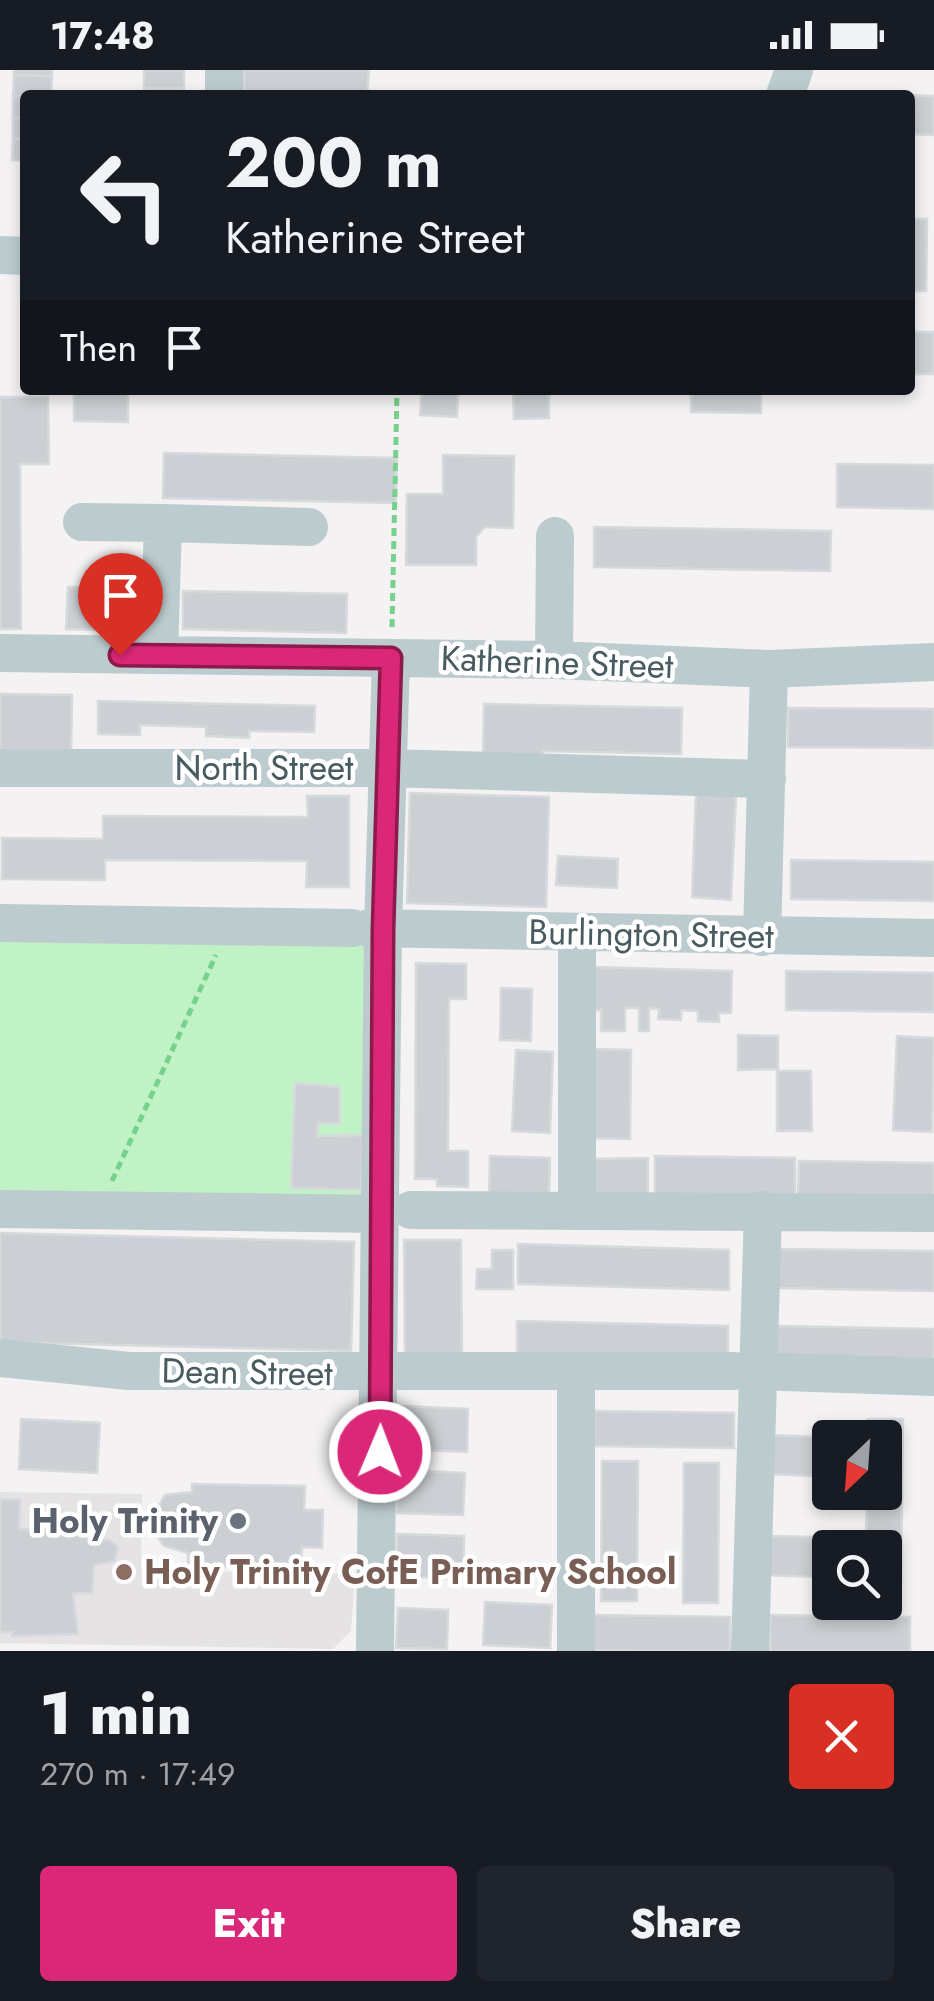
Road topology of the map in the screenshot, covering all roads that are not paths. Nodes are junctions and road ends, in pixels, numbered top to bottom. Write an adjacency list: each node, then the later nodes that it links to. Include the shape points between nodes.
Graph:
1 (82, 522): 2 (street)
2 (163, 523): 3 (street); 6 (street)
3 (309, 527)
4 (555, 536): 8 (street)
5 (0, 654): 6 (street, Katherine Street)
6 (160, 655): 7 (street, Katherine Street)
7 (391, 658): 8 (street, Katherine Street); 12 (street)
8 (554, 660): 10 (street, Katherine Street)
9 (934, 662): 10 (street, Katherine Street, via 886,652)
10 (769, 668): 13 (street)
11 (0, 768): 12 (street, North Street)
12 (388, 768): 13 (street, North Street); 15 (street)
13 (767, 779): 17 (street)
14 (0, 923): 15 (street, Burlington Street)
15 (368, 928): 16 (street, Burlington Street); 22 (street)
16 (578, 933): 17 (street, Burlington Street); 19 (street)
17 (762, 937): 18 (street, Burlington Street)
18 (934, 938)
19 (577, 1208): 21 (street); 22 (street)
20 (0, 1209): 22 (street)
21 (763, 1210): 23 (street); 25 (street)
22 (396, 1212): 27 (street)
23 (934, 1212)
24 (0, 1358): 27 (street, Dean Street, via 129,1371)
25 (746, 1371): 26 (street, Dean Street); 28 (street, Dean Street); 31 (street)
26 (576, 1372): 27 (street, Dean Street); 30 (street)
27 (381, 1373): 29 (street)
28 (934, 1377)
29 (375, 1651)
30 (576, 1651)
31 (750, 1651)

